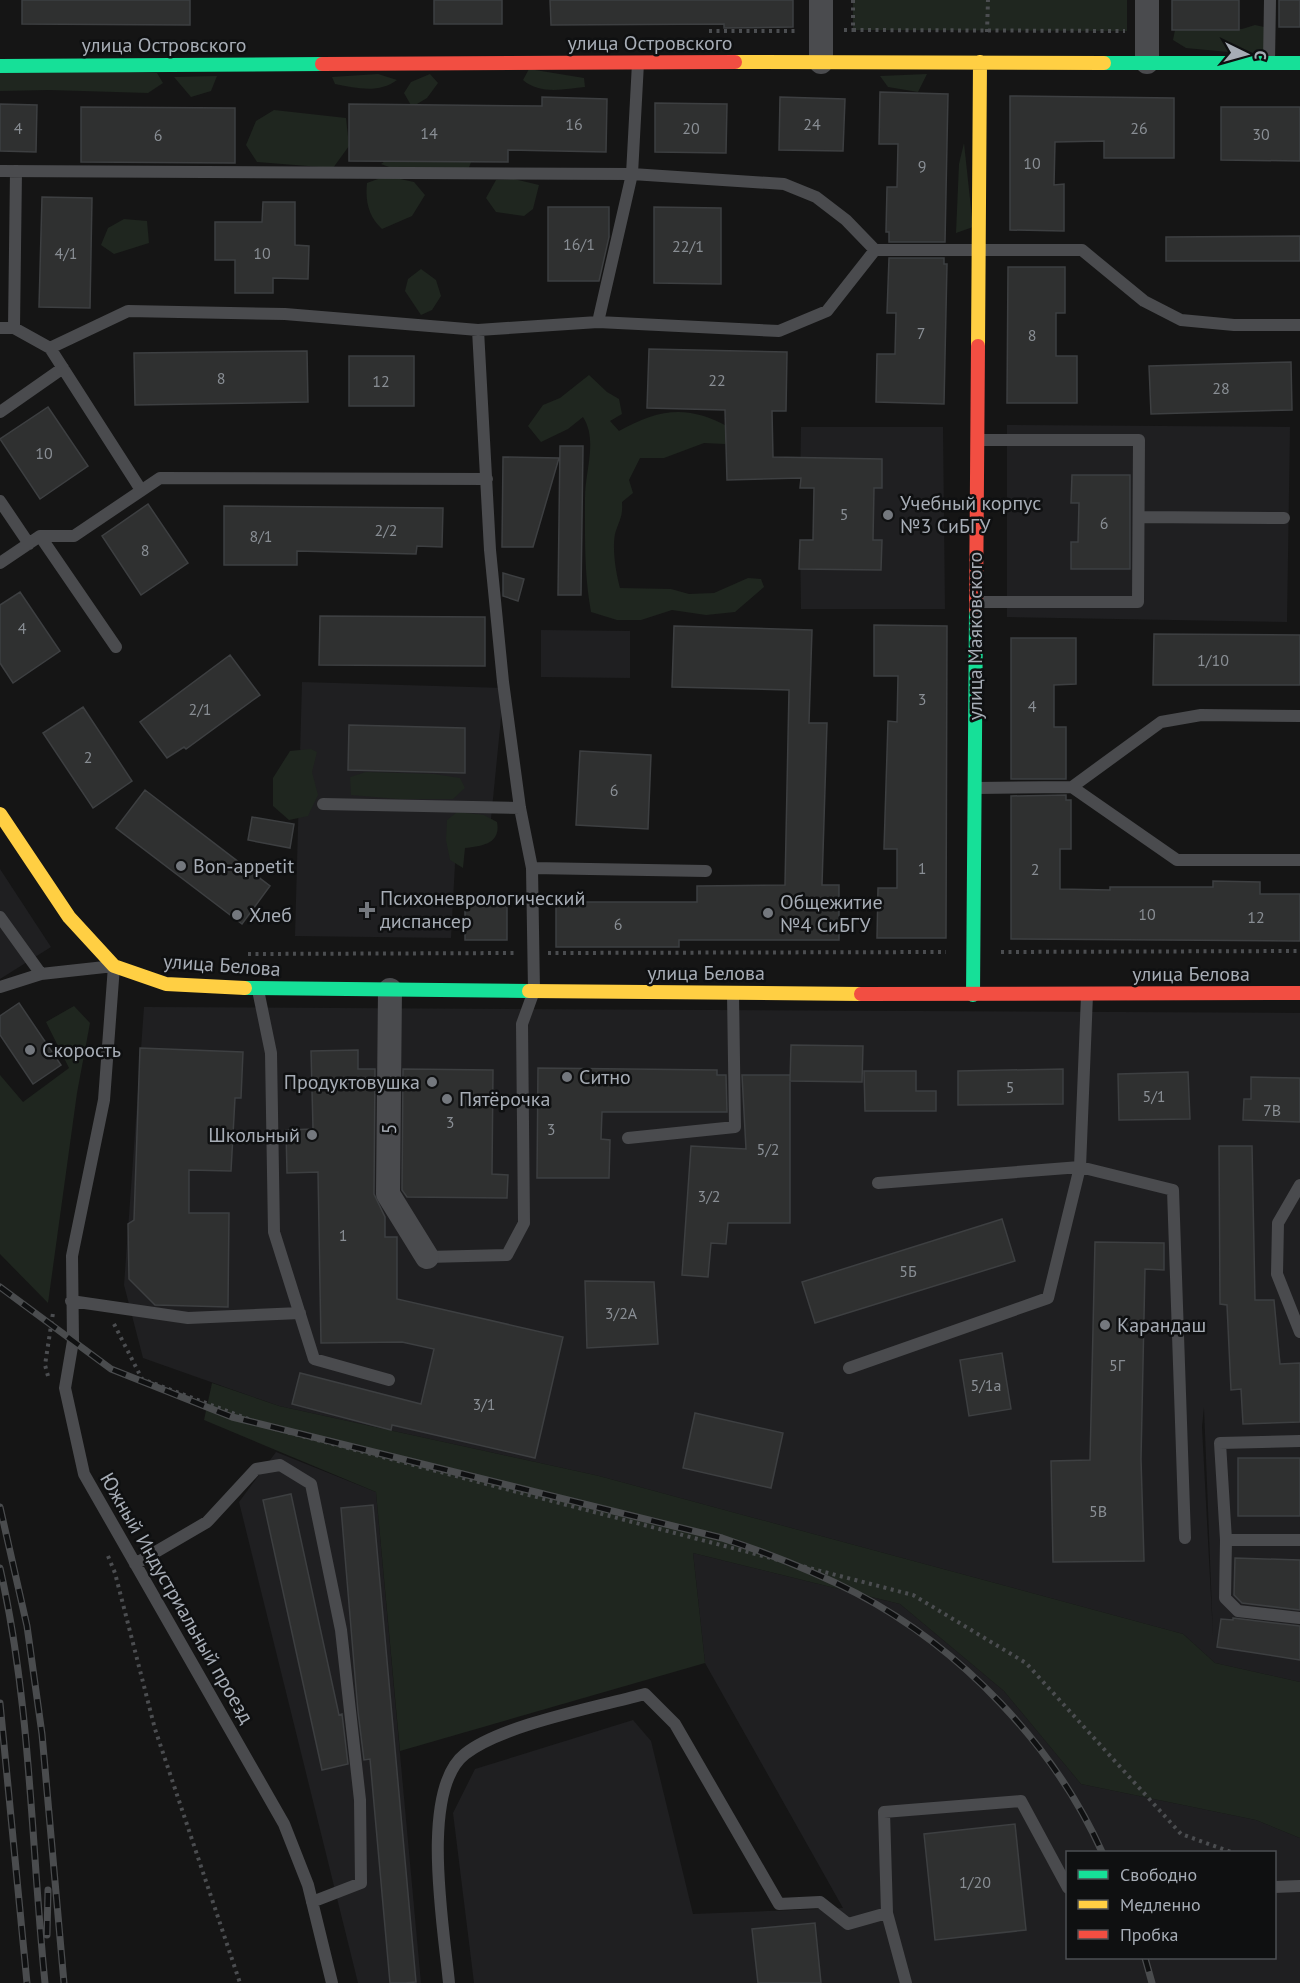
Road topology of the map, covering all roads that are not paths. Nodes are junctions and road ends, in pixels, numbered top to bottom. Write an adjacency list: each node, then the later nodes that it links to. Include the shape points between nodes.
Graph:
1 (821, 0): 5 (street)
2 (1147, 0): 7 (street)
3 (1270, 0): 8 (lane)
4 (638, 62): 5 (street, улица Островского); 10 (street, улица Островского); 13 (lane)
5 (821, 62): 6 (street, улица Островского)
6 (980, 62): 7 (street, улица Островского); 15 (street, улица Маяковского)
7 (1147, 62): 8 (street, улица Островского)
8 (1269, 63): 9 (street, улица Островского)
9 (1300, 63)
10 (0, 66)
11 (0, 171): 12 (lane)
12 (16, 171): 13 (lane); 19 (lane)
13 (632, 174): 14 (lane, via 784,184 816,197 846,219); 16 (lane)
14 (875, 250): 15 (lane); 16 (lane, via 827,311 779,331)
15 (978, 250): 17 (lane, via 1082,250 1144,301 1181,320); 24 (street, улица Маяковского)
16 (598, 322): 20 (lane)
17 (1300, 325)
18 (0, 328): 19 (lane)
19 (14, 328): 21 (lane)
20 (478, 330): 21 (lane, via 285,314 128,311); 25 (lane)
21 (50, 348): 22 (lane)
22 (63, 368): 23 (lane); 26 (lane)
23 (0, 412)
24 (977, 440): 28 (lane, via 1139,440); 33 (street, улица Маяковского)
25 (487, 479): 26 (lane, via 160,478); 39 (lane, via 503,682)
26 (141, 490): 30 (lane, via 74,536)
27 (0, 501): 31 (lane)
28 (1139, 517): 29 (lane); 33 (lane, via 1138,602)
29 (1284, 518)
30 (40, 536): 31 (lane); 34 (lane)
31 (29, 544): 32 (lane)
32 (0, 563)
33 (976, 602): 37 (street, улица Маяковского)
34 (116, 647)
35 (1300, 716): 36 (lane, via 1201,715 1161,722)
36 (1072, 787): 37 (lane); 41 (lane, via 1177,860)
37 (974, 788): 54 (street, улица Маяковского)
38 (323, 804): 39 (lane)
39 (520, 808): 42 (lane)
40 (0, 814): 45 (street, via 69,917)
41 (1300, 860)
42 (532, 868): 43 (lane); 50 (lane)
43 (706, 871)
44 (0, 917): 46 (lane)
45 (114, 966): 46 (lane); 48 (street, улица Белова, via 166,984); 60 (lane, Южный Индустриальный проезд, via 104,1100 72,1256)
46 (41, 974): 47 (lane)
47 (0, 987)
48 (258, 989): 49 (street, улица Белова); 61 (lane, via 271,1053 274,1232)
49 (390, 990): 50 (street, улица Белова); 59 (street, 5, via 388,1194)
50 (534, 991): 51 (street, улица Белова); 59 (lane, via 522,1024 524,1223 507,1255)
51 (733, 993): 54 (street, улица Белова); 55 (lane, via 735,1128)
52 (1300, 993): 53 (street, улица Белова)
53 (1087, 994): 54 (street, улица Белова); 56 (lane)
54 (973, 995)
55 (628, 1138)
56 (1080, 1167): 57 (lane); 63 (lane, via 1048,1298); 66 (lane, via 1173,1190)
57 (878, 1184)
58 (1300, 1185): 62 (lane, via 1278,1223 1277,1275)
59 (427, 1257)
60 (71, 1301): 61 (lane, via 188,1318); 69 (lane, Южный Индустриальный проезд, via 73,1341 65,1388 84,1474)
61 (300, 1313): 64 (lane, via 314,1359)
62 (1300, 1332)
63 (849, 1368)
64 (389, 1380)
65 (1300, 1441): 67 (lane, via 1220,1443)
66 (1185, 1538)
67 (1226, 1540): 68 (lane); 70 (lane, via 1224,1598 1238,1611)
68 (1300, 1540)
69 (135, 1564): 74 (lane, Южный Индустриальный проезд, via 284,1824); 74 (lane, via 207,1522 256,1469 280,1465 311,1484 341,1630 360,1800 361,1883)
70 (1300, 1618)
71 (1066, 1884): 75 (lane, via 1021,1801 884,1812)
72 (1300, 1886): 73 (lane)
73 (1276, 1887)
74 (312, 1902): 76 (lane, Южный Индустриальный проезд)
75 (887, 1913): 77 (lane, via 848,1924 820,1902 779,1904 675,1724 645,1694 499,1734 464,1755 445,1780 436,1832); 78 (lane)
76 (332, 1983)
77 (449, 1983)
78 (906, 1983)

